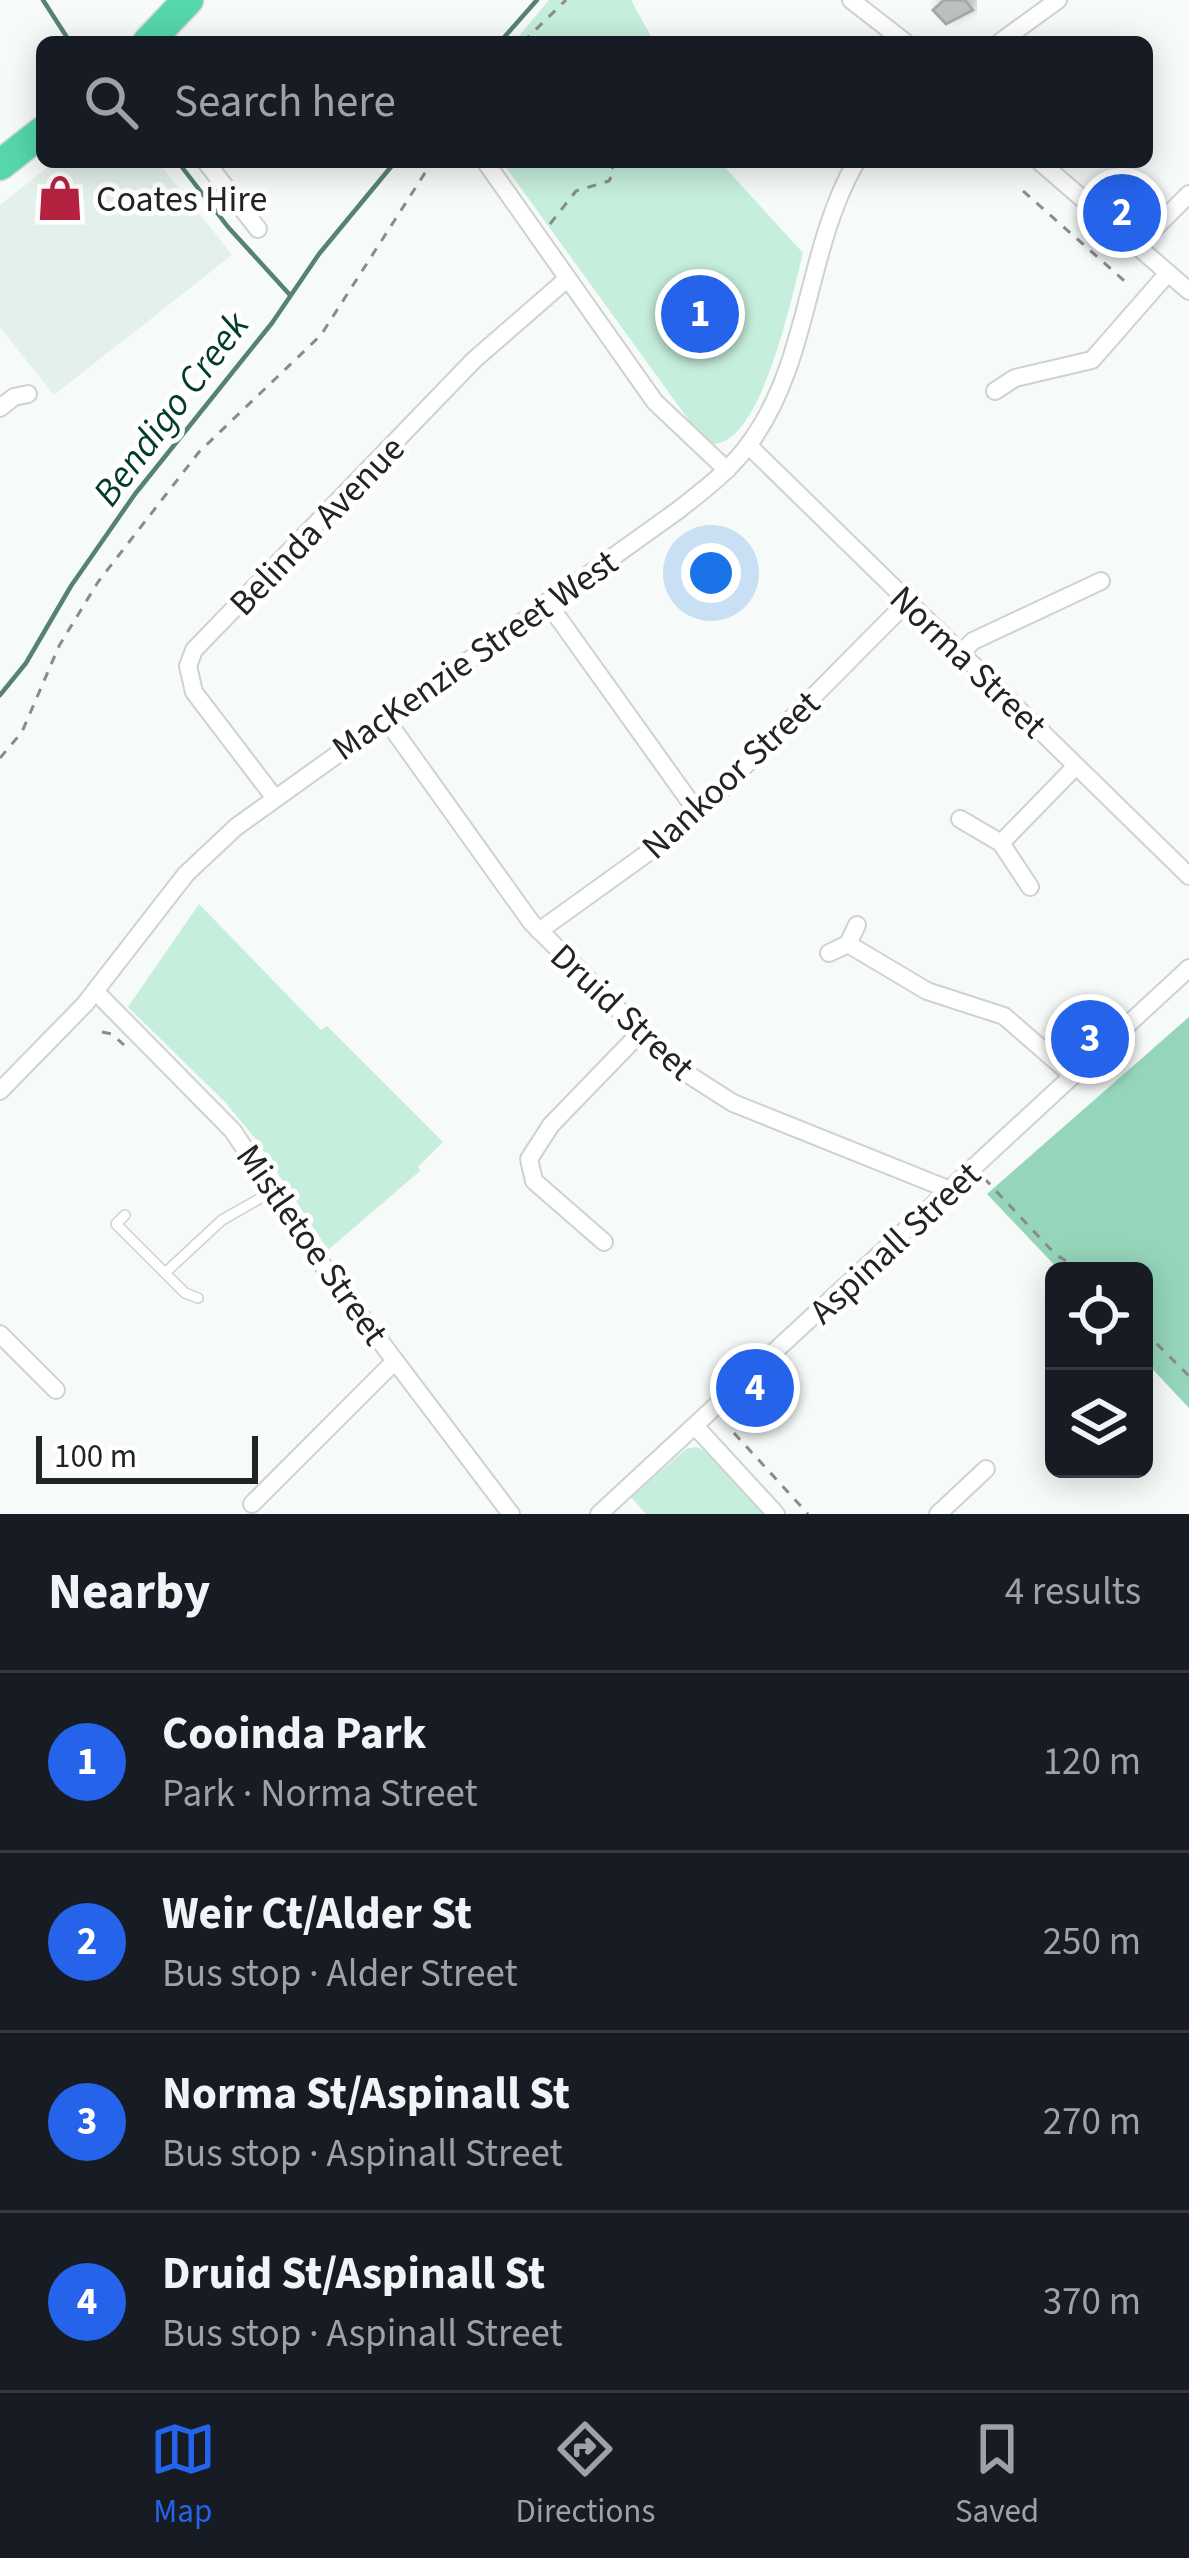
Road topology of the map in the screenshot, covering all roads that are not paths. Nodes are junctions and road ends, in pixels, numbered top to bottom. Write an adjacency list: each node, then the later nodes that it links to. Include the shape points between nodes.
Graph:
1 (188, 0): 4 (highway)
2 (851, 0): 5 (street)
3 (1058, 0): 6 (street)
4 (154, 36)
5 (889, 36)
6 (1006, 36)
7 (36, 137): 8 (highway)
8 (0, 165)
9 (211, 168): 14 (street)
10 (490, 168): 17 (street)
11 (854, 168): 22 (street, MacKenzie Street West, via 787,371)
12 (1047, 168): 15 (street)
13 (1189, 194): 15 (street)
14 (258, 230)
15 (1137, 246): 16 (street)
16 (1168, 273): 18 (street); 19 (street, via 1092,360 1015,378)
17 (567, 279): 23 (street, via 655,402); 30 (street, Belinda Avenue, via 474,360 194,650 194,692)
18 (1189, 291)
19 (995, 391)
20 (28, 394): 21 (street)
21 (0, 408)
22 (748, 446): 23 (street, MacKenzie Street West); 25 (street, Norma Street)
23 (727, 470): 26 (street, MacKenzie Street West)
24 (1101, 580): 27 (street)
25 (908, 601): 27 (street, Norma Street); 31 (street, Nankoor Street)
26 (547, 602): 28 (street, MacKenzie Street West); 31 (street)
27 (961, 653): 29 (street, Norma Street)
28 (385, 718): 30 (street, MacKenzie Street West); 37 (street, Druid Street)
29 (1076, 766): 33 (street); 34 (street, Norma Street)
30 (274, 797): 41 (street, MacKenzie Street West, via 187,874)
31 (698, 813): 37 (street, Nankoor Street)
32 (960, 819): 33 (street)
33 (1001, 843): 35 (street)
34 (1189, 876)
35 (1030, 887)
36 (857, 926): 38 (street)
37 (539, 931): 42 (street, Druid Street)
38 (848, 944): 39 (street); 43 (street, via 927,991 1004,1016)
39 (829, 952)
40 (1189, 968): 43 (street, Aspinall Street)
41 (95, 992): 44 (street, MacKenzie Street West); 46 (street, Mistletoe Street, via 212,1106)
42 (640, 1033): 45 (street, Druid Street, via 715,1094); 48 (street, via 550,1125 529,1159 534,1180)
43 (1073, 1076): 45 (street, Aspinall Street)
44 (0, 1091)
45 (950, 1190): 54 (street, Aspinall Street)
46 (273, 1191): 49 (lane, via 222,1220); 52 (street, Mistletoe Street)
47 (125, 1215): 49 (lane, via 116,1224)
48 (604, 1242)
49 (165, 1273): 50 (lane)
50 (198, 1298)
51 (0, 1334): 53 (street)
52 (395, 1361): 56 (street); 57 (street, Mistletoe Street)
53 (56, 1390)
54 (694, 1426): 58 (street, Aspinall Street); 59 (street)
55 (986, 1469): 60 (street)
56 (252, 1504)
57 (511, 1514)
58 (599, 1514)
59 (776, 1514)
60 (938, 1514)

